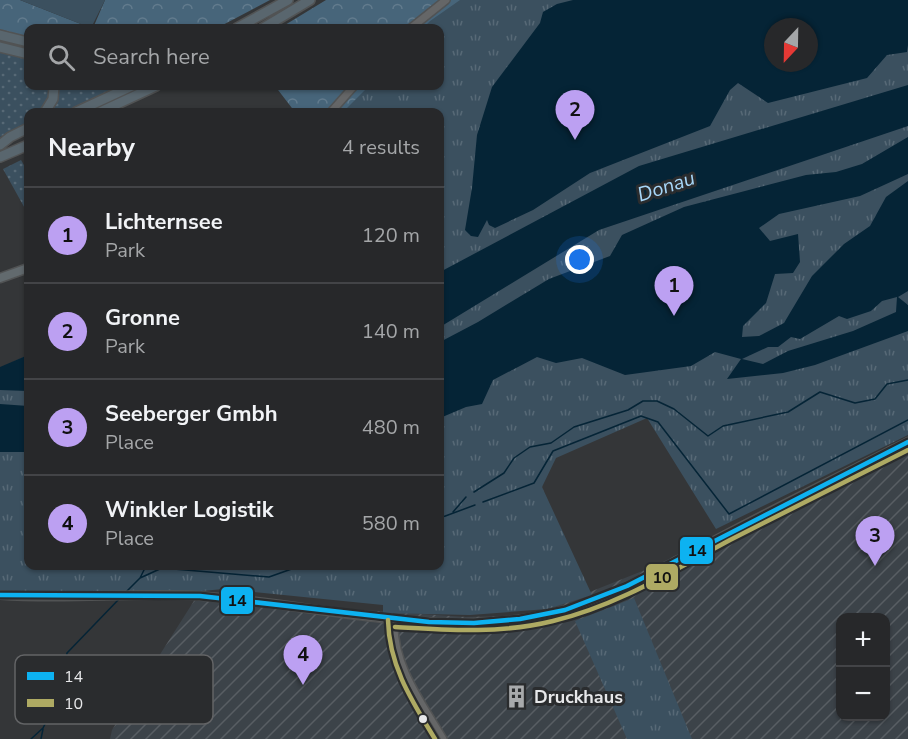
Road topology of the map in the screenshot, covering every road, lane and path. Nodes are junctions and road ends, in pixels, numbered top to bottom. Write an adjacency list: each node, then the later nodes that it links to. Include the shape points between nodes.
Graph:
1 (288, 0): 4 (highway)
2 (310, 0): 5 (highway)
3 (446, 0): 6 (street)
4 (244, 24)
5 (270, 24)
6 (416, 24)
7 (0, 35): 8 (highway)
8 (24, 41)
9 (0, 47): 10 (highway)
10 (24, 53)
11 (53, 90): 15 (highway)
12 (123, 90): 16 (highway)
13 (350, 90): 19 (street)
14 (146, 91): 17 (highway); 18 (highway)
15 (47, 108)
16 (85, 108)
17 (109, 108)
18 (123, 108)
19 (335, 108)
20 (24, 130): 22 (highway)
21 (24, 136): 22 (highway)
22 (0, 145)
23 (24, 148): 24 (highway)
24 (0, 157)
25 (24, 269): 26 (main road)
26 (1, 278)
27 (908, 442): 29 (street, via 589,603 498,621)
28 (0, 597): 29 (street, via 200,596)
29 (395, 620): 30 (street, via 394,630 406,673)
30 (444, 739)

